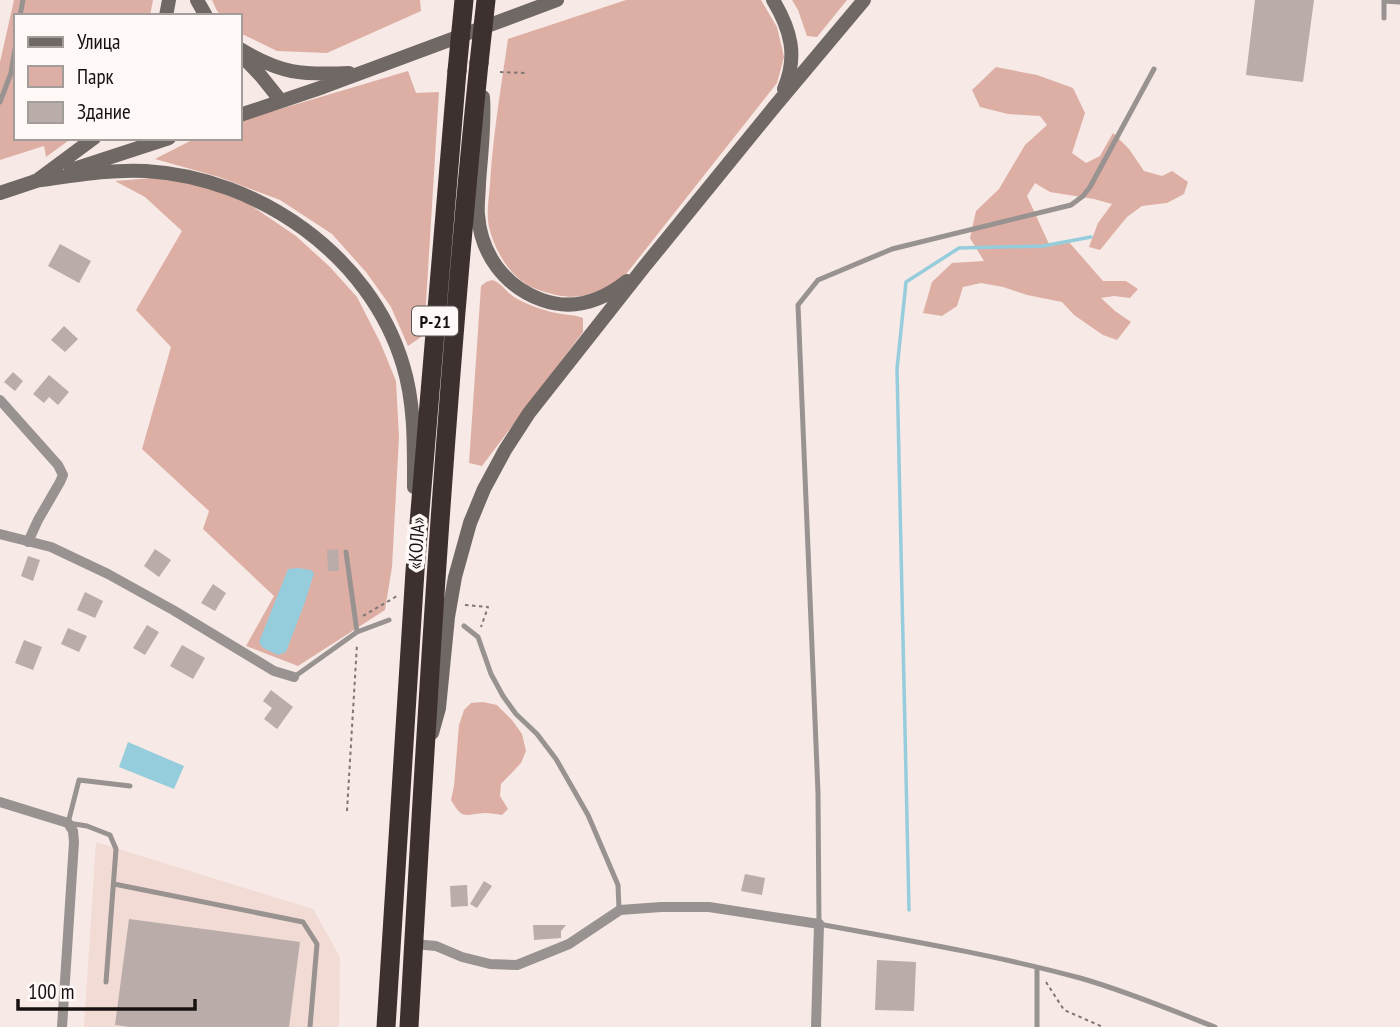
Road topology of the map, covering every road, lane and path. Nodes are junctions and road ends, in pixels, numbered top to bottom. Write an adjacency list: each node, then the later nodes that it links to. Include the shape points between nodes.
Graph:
1 (464, 0): 30 (highway, «КОЛА» / Р-21, bridge)
2 (485, 0): 12 (highway, Р-21, bridge)
3 (557, 0): 14 (main road)
4 (773, 0): 19 (main road, via 786,26 792,54 788,80)
5 (864, 0): 19 (main road)
6 (1384, 1): 7 (lane); 8 (lane)
7 (1400, 2)
8 (1384, 18)
9 (242, 52): 14 (main road, via 292,72)
10 (14, 53): 17 (lane)
11 (242, 53): 18 (main road)
12 (479, 63): 25 (main road, via 484,124 477,212 481,236 498,269 528,294 547,302 573,304 606,296); 39 (highway, «КОЛА» / Р-21)
13 (1154, 69): 46 (lane, via 1090,187 1071,205 892,249 818,280 798,305)
14 (360, 72): 18 (main road)
15 (500, 72): 16 (path)
16 (525, 73)
17 (0, 102)
18 (281, 102): 20 (main road)
19 (775, 106): 25 (main road)
20 (242, 114)
21 (91, 140): 23 (main road)
22 (163, 140): 23 (main road)
23 (35, 181): 24 (main road); 30 (main road, via 128,171 202,180 277,211 336,256 379,312 406,377 413,428)
24 (0, 193)
25 (644, 267): 39 (main road, via 528,413 484,489 455,577 439,708)
26 (0, 400): 28 (street, via 63,475)
27 (0, 534): 28 (street)
28 (28, 542): 38 (street, via 51,547 108,575 274,671)
29 (346, 552): 34 (lane)
30 (415, 571): 52 (highway, «КОЛА» / Р-21)
31 (398, 595): 34 (path)
32 (468, 605): 37 (path, via 488,607)
33 (389, 620): 36 (lane)
34 (356, 621): 36 (lane)
35 (464, 626): 37 (lane)
36 (357, 632): 38 (lane); 42 (path)
37 (478, 637): 45 (lane, via 503,696 556,759 588,816 618,885)
38 (294, 677)
39 (424, 758): 47 (highway, «КОЛА» / Р-21)
40 (130, 786): 43 (lane, via 79,780)
41 (0, 802): 43 (street)
42 (347, 811)
43 (68, 823): 44 (lane, via 110,835 116,849); 50 (street, via 74,842)
44 (114, 884): 49 (lane); 51 (lane, via 303,922 317,944)
45 (620, 910): 46 (street, via 709,908); 47 (street, via 569,944 517,965 490,964 436,946)
46 (819, 924): 48 (lane); 54 (street)
47 (414, 944): 53 (highway, «КОЛА» / Р-21)
48 (1037, 968): 55 (lane); 56 (path, via 1064,1010); 57 (lane, via 1092,982)
49 (106, 982)
50 (62, 1027)
51 (310, 1027)
52 (386, 1027)
53 (409, 1027)
54 (816, 1027)
55 (1037, 1027)
56 (1103, 1027)
57 (1215, 1027)

